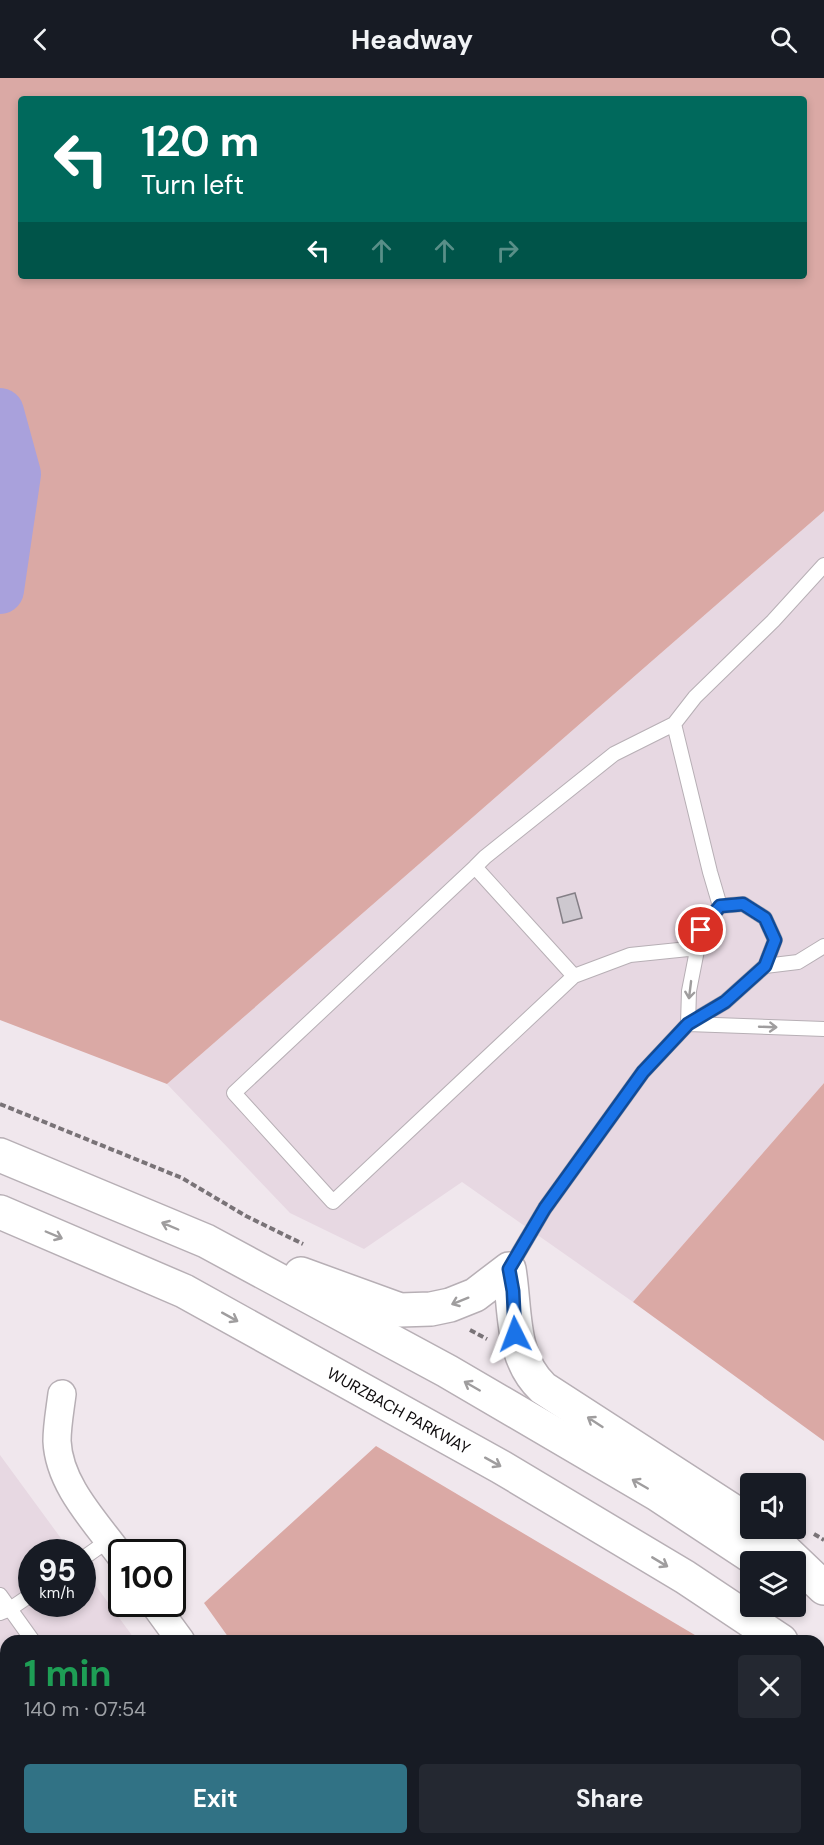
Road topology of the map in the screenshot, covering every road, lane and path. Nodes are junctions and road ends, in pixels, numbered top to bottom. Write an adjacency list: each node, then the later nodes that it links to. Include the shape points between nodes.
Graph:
1 (824, 565): 2 (lane, via 695,697)
2 (674, 724): 3 (lane, via 614,754); 4 (lane)
3 (475, 867): 8 (lane); 8 (lane, via 234,1093 333,1202)
4 (720, 906): 6 (lane, via 701,930); 7 (lane, via 743,904 765,918 775,940)
5 (824, 946): 7 (lane, via 798,962)
6 (698, 948): 8 (lane, via 630,955); 9 (lane, one-way to 9, via 689,991)
7 (765, 966): 9 (lane, via 725,1002)
8 (574, 976)
9 (688, 1024): 10 (lane, one-way to 10); 16 (lane, via 643,1072 545,1208)
10 (824, 1029)
11 (0, 1104): 15 (path, via 182,1178)
12 (0, 1155): 14 (highway, one-way to 12)
13 (0, 1212): 33 (highway, WURZBACH PARKWAY, one-way to 33, via 184,1291 501,1467 685,1577)
14 (206, 1241): 16 (highway, one-way to 14, via 475,1295 450,1305 400,1310); 23 (highway, one-way to 14, via 657,1494 447,1371)
15 (309, 1247)
16 (509, 1269): 20 (highway, one-way to 16, via 534,1380 515,1334)
17 (461, 1325): 18 (path)
18 (495, 1344)
19 (62, 1395): 21 (street, via 57,1442 62,1465 73,1491)
20 (740, 1516)
21 (108, 1539)
22 (773, 1539): 24 (highway)
23 (743, 1551)
24 (824, 1588)
25 (806, 1592): 28 (highway)
26 (0, 1595): 29 (lane)
27 (18, 1603): 29 (lane)
28 (824, 1604)
29 (5, 1611): 31 (lane)
30 (163, 1617): 32 (street)
31 (27, 1635)
32 (177, 1635)
33 (772, 1635)

